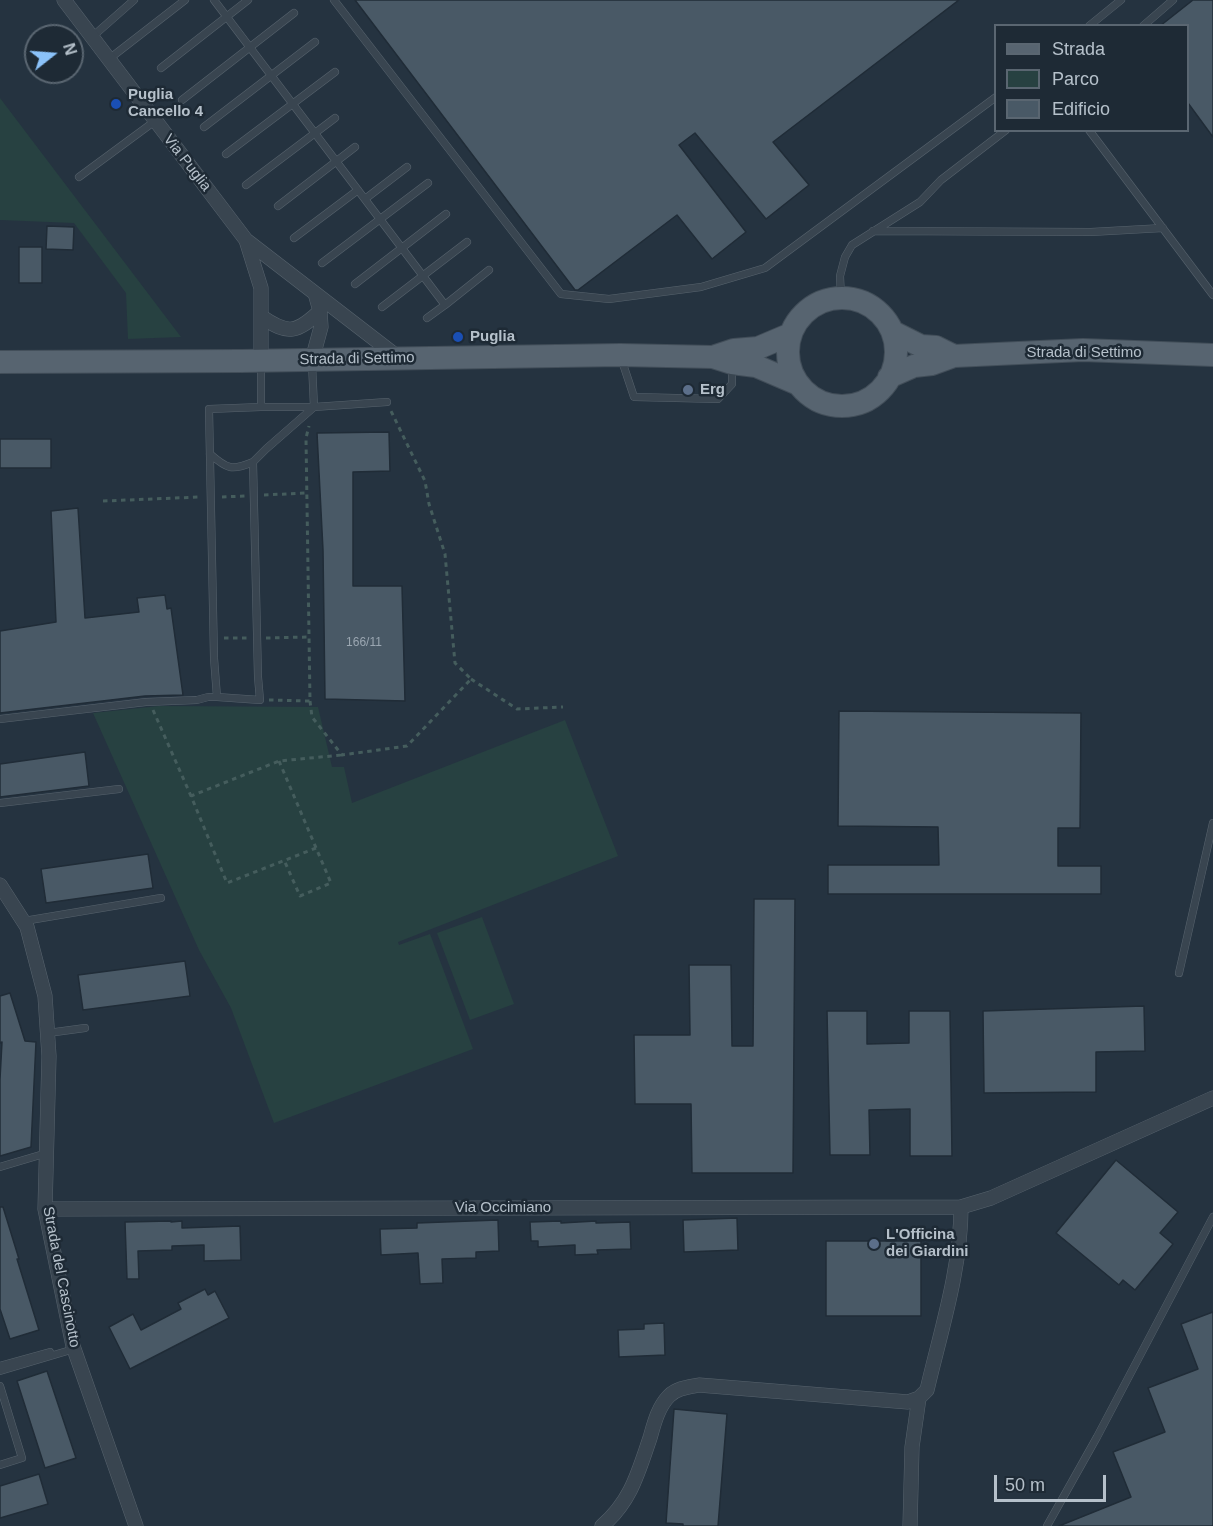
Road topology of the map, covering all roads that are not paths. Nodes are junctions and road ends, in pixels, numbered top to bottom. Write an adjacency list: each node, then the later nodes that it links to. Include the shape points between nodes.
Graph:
1 (64, 0): 14 (street, Via Puglia)
2 (134, 0): 14 (lane)
3 (185, 0): 9 (lane)
4 (214, 0): 11 (lane)
5 (248, 0): 11 (lane)
6 (334, 0): 21 (lane, via 561,294 609,299 700,287 765,268)
7 (1121, 0): 12 (lane)
8 (1173, 0): 13 (lane)
9 (174, 3): 17 (lane)
10 (294, 13): 16 (lane)
11 (226, 17): 16 (lane); 18 (lane)
12 (1091, 24)
13 (1145, 24)
14 (92, 37): 17 (street, Via Puglia)
15 (315, 42): 20 (lane)
16 (250, 47): 20 (lane); 22 (lane)
17 (109, 59): 25 (street, Via Puglia)
18 (161, 68)
19 (335, 72): 23 (lane)
20 (271, 75): 23 (lane); 26 (lane)
21 (994, 99)
22 (182, 100)
23 (293, 105): 29 (lane); 31 (lane)
24 (335, 118): 29 (lane)
25 (155, 121): 34 (lane); 45 (street, Via Puglia)
26 (204, 127)
27 (1003, 132): 43 (lane, via 941,180 920,202)
28 (1091, 132): 42 (lane)
29 (315, 133): 32 (lane); 36 (lane)
30 (355, 147): 32 (lane)
31 (226, 154)
32 (337, 162): 37 (lane); 39 (lane)
33 (407, 167): 38 (lane)
34 (79, 177)
35 (428, 183): 41 (lane)
36 (246, 185)
37 (358, 190): 38 (lane); 44 (lane)
38 (365, 199): 41 (lane)
39 (278, 206)
40 (446, 214): 47 (lane)
41 (380, 219): 47 (lane); 48 (lane)
42 (1163, 228): 43 (lane, via 1091,232); 53 (lane)
43 (873, 231): 54 (lane, via 852,245 845,257 840,276)
44 (294, 238)
45 (246, 240): 52 (street, Via Puglia); 58 (street, Via Puglia, via 261,288)
46 (467, 242): 50 (lane)
47 (402, 248): 50 (lane); 51 (lane)
48 (322, 263)
49 (489, 270): 55 (lane)
50 (423, 276): 55 (lane); 56 (lane)
51 (355, 284)
52 (315, 293): 57 (street); 65 (street, Via Puglia)
53 (1213, 295)
54 (841, 297): 60 (main road, via 874,308); 61 (main road, via 810,308)
55 (445, 304): 59 (lane)
56 (382, 307)
57 (320, 311): 58 (street, via 308,323 294,329 276,327); 66 (street, via 321,327)
58 (262, 317): 68 (street, Via Puglia)
59 (427, 318)
60 (893, 332): 64 (main road, Strada di Settimo); 70 (main road, via 896,354)
61 (791, 334): 67 (main road, Strada di Settimo, via 758,348 734,350); 71 (main road, via 791,367)
62 (621, 355): 65 (main road, Strada di Settimo); 67 (main road, Strada di Settimo); 67 (lane, via 634,397 718,399 732,384)
63 (1213, 355): 64 (main road, Strada di Settimo, via 1083,350)
64 (954, 356): 70 (main road, Strada di Settimo)
65 (399, 358): 66 (main road, Strada di Settimo)
66 (312, 360): 68 (main road, Strada di Settimo); 73 (lane)
67 (723, 360): 71 (main road, Strada di Settimo, via 756,366)
68 (261, 361): 69 (main road, Strada di Settimo); 74 (lane)
69 (0, 362)
70 (889, 377): 71 (main road, via 869,399 852,405 833,405 816,399)
71 (798, 384)
72 (387, 402): 73 (lane)
73 (314, 406): 74 (lane); 76 (lane)
74 (261, 407): 75 (lane, via 209,409)
75 (210, 454): 76 (lane, via 223,466 236,468); 77 (lane)
76 (253, 462): 77 (lane, via 260,700)
77 (217, 697): 78 (lane)
78 (0, 719)
79 (119, 789): 80 (lane)
80 (0, 803)
81 (1213, 823): 85 (lane)
82 (0, 885): 84 (street, Strada del Cascinotto)
83 (161, 898): 84 (lane)
84 (24, 921): 87 (street, Strada del Cascinotto, via 45,996)
85 (1179, 974)
86 (85, 1028): 87 (lane)
87 (48, 1033): 89 (street, Strada del Cascinotto)
88 (1213, 1098): 91 (street, Via Occimiano, via 991,1198)
89 (47, 1153): 90 (lane); 92 (street, Strada del Cascinotto)
90 (0, 1167)
91 (961, 1207): 92 (street, Via Occimiano); 98 (street, via 956,1266 927,1390)
92 (45, 1209): 94 (street, Strada del Cascinotto)
93 (1213, 1217): 103 (lane)
94 (73, 1348): 95 (lane); 96 (lane); 100 (street, Strada del Cascinotto)
95 (0, 1366)
96 (0, 1371)
97 (0, 1386): 99 (lane, via 22,1458)
98 (919, 1398): 101 (street, via 908,1402 699,1385 683,1388 670,1395 661,1407 635,1482); 102 (street, via 912,1447)
99 (0, 1465)
100 (136, 1526)
101 (602, 1526)
102 (910, 1526)
103 (1047, 1526)

